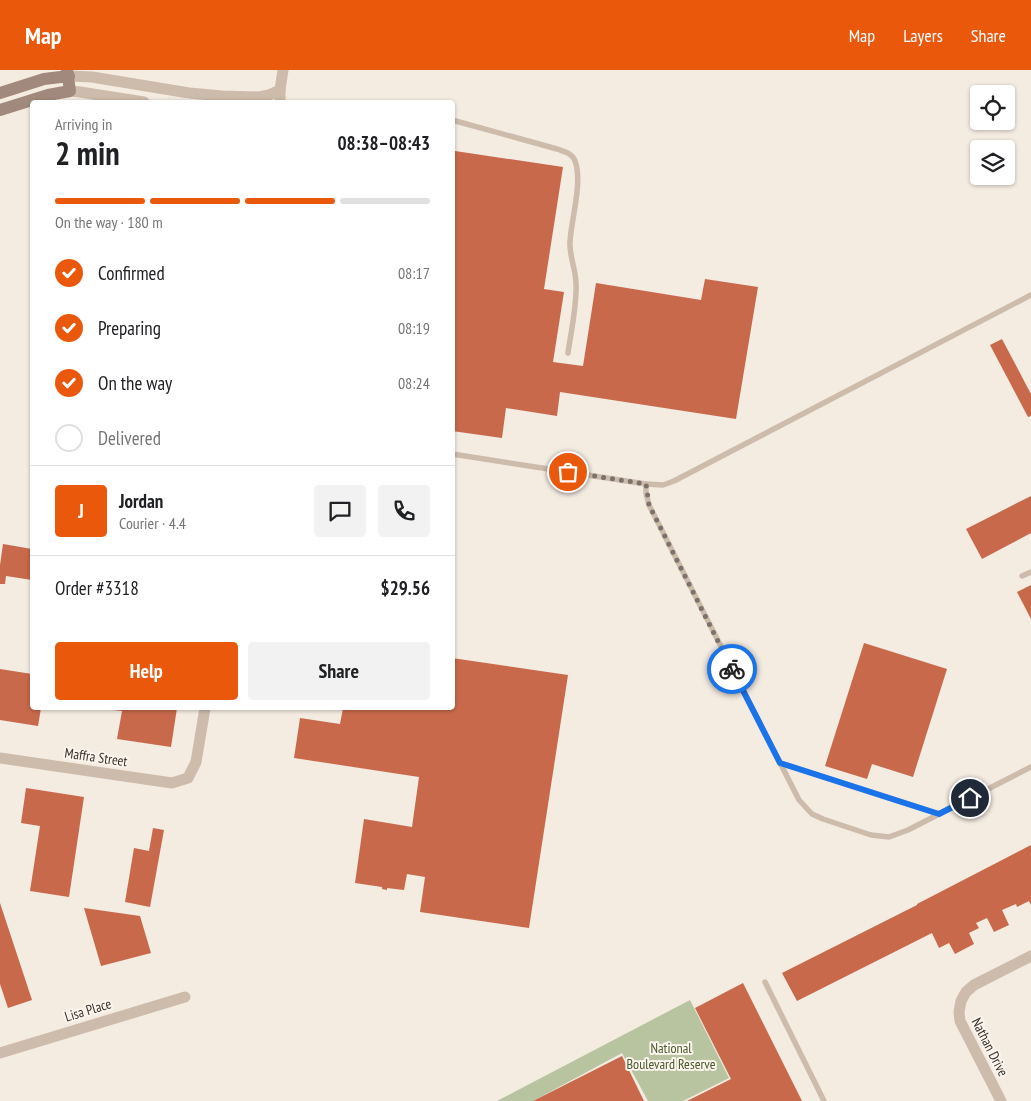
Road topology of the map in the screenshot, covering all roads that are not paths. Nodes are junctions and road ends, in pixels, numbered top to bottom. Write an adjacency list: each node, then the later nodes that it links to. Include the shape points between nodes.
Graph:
1 (283, 70): 3 (street)
2 (68, 73): 3 (street, via 222,96 269,96); 4 (street); 5 (street)
3 (280, 90): 8 (street)
4 (70, 91): 6 (street); 7 (street)
5 (0, 93)
6 (32, 100)
7 (131, 100)
8 (280, 100)
9 (30, 101): 10 (street)
10 (0, 110)
11 (455, 121): 13 (lane, via 567,152 573,157 578,168 578,182 570,247 576,285)
12 (1031, 295): 15 (lane, via 674,481 663,485)
13 (568, 353)
14 (455, 454): 15 (lane)
15 (646, 484): 20 (lane, via 649,505)
16 (1031, 572): 17 (lane)
17 (1022, 576)
18 (205, 710): 19 (street, Maffra Street, via 196,762 188,778 172,783)
19 (0, 758)
20 (780, 763): 22 (lane); 22 (lane, via 799,800 812,814 823,819 889,837)
21 (1031, 767): 22 (lane)
22 (939, 814)
23 (1031, 956): 28 (street, Nathan Drive, via 974,985 961,1001 960,1021)
24 (765, 982): 27 (lane)
25 (185, 997): 26 (street, Lisa Place)
26 (0, 1053)
27 (824, 1101)
28 (1001, 1101)

